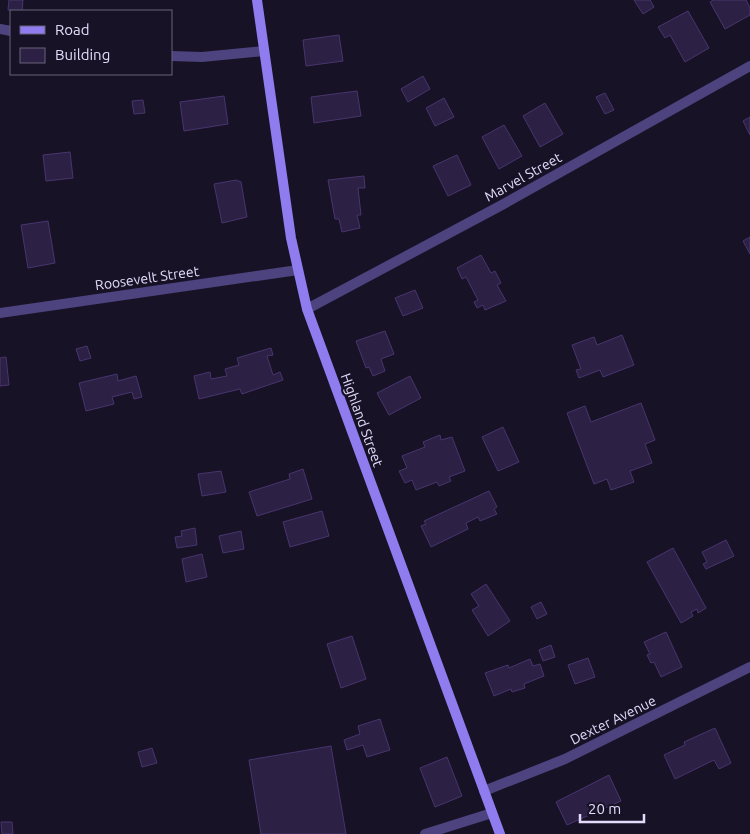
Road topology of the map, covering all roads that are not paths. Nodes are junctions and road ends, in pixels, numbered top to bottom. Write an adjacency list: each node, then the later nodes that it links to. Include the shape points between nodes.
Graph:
1 (257, 0): 2 (street, Highland Street)
2 (264, 51): 3 (street, via 222,56); 5 (street, Highland Street)
3 (172, 56)
4 (750, 66): 6 (street, Marvel Street, via 500,206)
5 (298, 270): 6 (street, Highland Street); 7 (street, Roosevelt Street)
6 (307, 309): 9 (street, Highland Street)
7 (0, 313)
8 (750, 667): 9 (street, Dexter Avenue, via 581,752)
9 (484, 791): 10 (street, Highland Street)
10 (492, 813): 11 (street); 12 (street, Highland Street)
11 (425, 834)
12 (500, 834)

